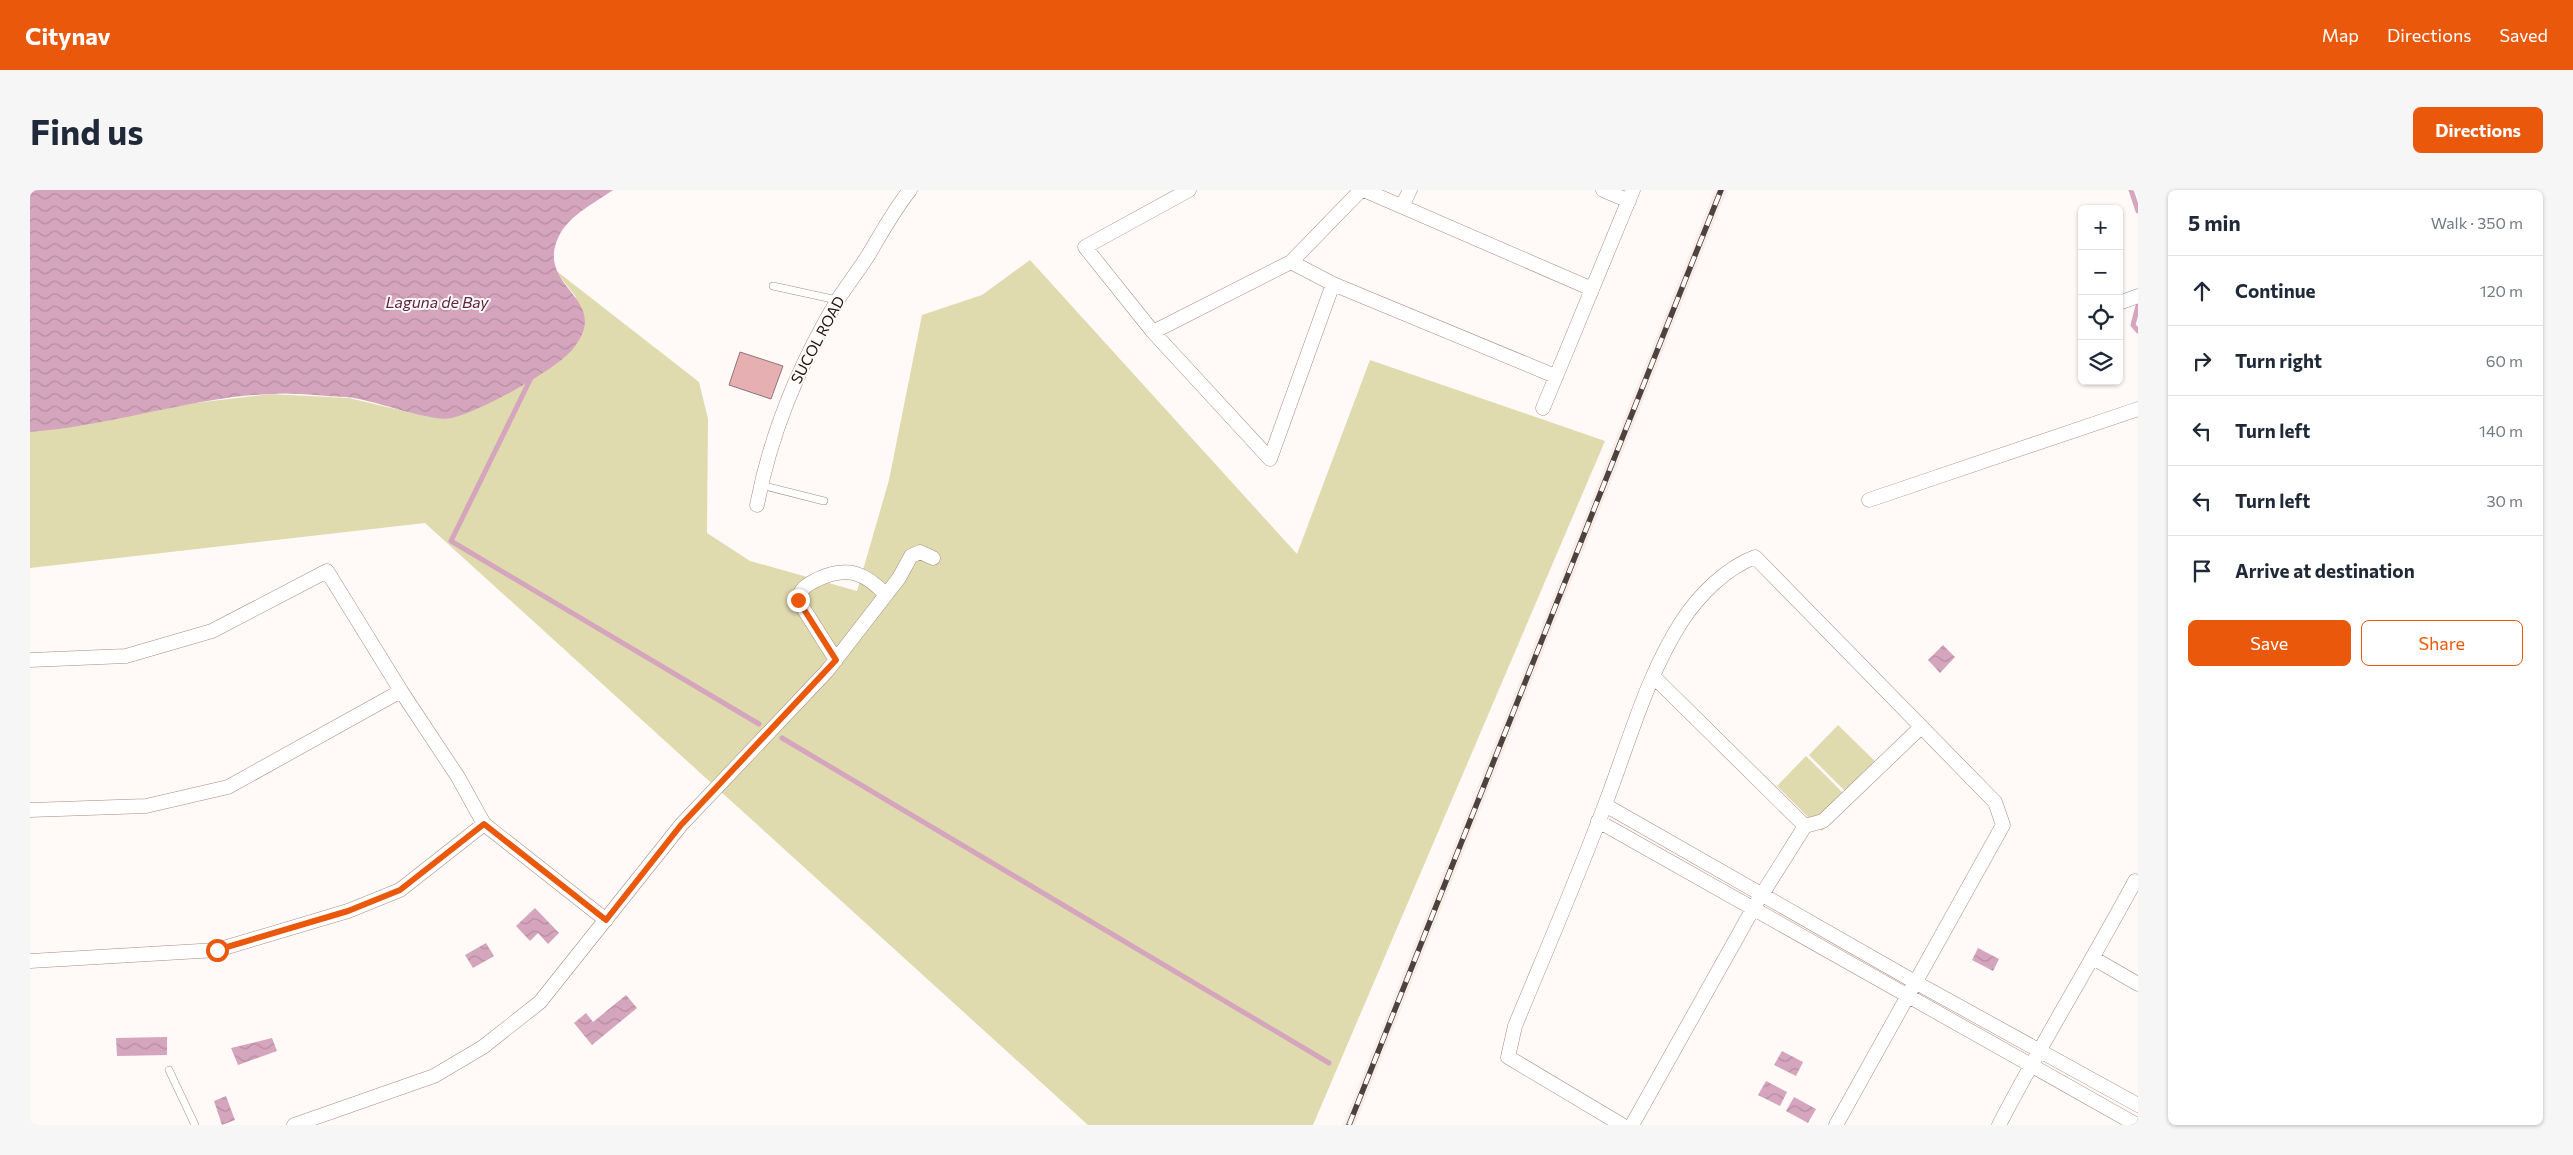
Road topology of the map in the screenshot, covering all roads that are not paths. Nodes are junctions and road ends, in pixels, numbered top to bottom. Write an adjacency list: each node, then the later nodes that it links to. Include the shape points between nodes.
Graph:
1 (910, 190): 13 (street, SUCOL ROAD, via 895,208)
2 (1189, 190): 15 (street, via 1085,247)
3 (1362, 190): 7 (street); 8 (street)
4 (1410, 190): 7 (street)
5 (1603, 190): 6 (street)
6 (1631, 195): 11 (street)
7 (1402, 206): 11 (street)
8 (1292, 262): 9 (street); 15 (street)
9 (1333, 284): 15 (street, via 1270,459); 16 (street)
10 (773, 286): 13 (lane)
11 (1592, 289): 16 (street)
12 (2138, 296): 14 (street)
13 (838, 300): 19 (street, SUCOL ROAD, via 791,390 776,429)
14 (2123, 302)
15 (1153, 332)
16 (1555, 376): 17 (street)
17 (1543, 408)
18 (2138, 410): 20 (street)
19 (761, 485): 21 (lane); 22 (street, SUCOL ROAD)
20 (1869, 500)
21 (824, 501)
22 (757, 505)
23 (933, 558): 24 (street, via 920,552 911,556 900,578)
24 (886, 595): 26 (street); 26 (street, via 871,579 844,571 832,573 800,591 798,600)
25 (30, 660): 28 (street, via 126,656 212,630 327,571)
26 (836, 660): 38 (street, via 681,825)
27 (1653, 676): 29 (street, via 1682,621 1712,586 1739,563 1754,557); 30 (street); 34 (street)
28 (401, 691): 31 (street, via 228,787 146,806); 33 (street, via 458,776)
29 (1920, 728): 34 (street, via 1823,821); 42 (street, via 1995,802 2003,826)
30 (1605, 805): 32 (street); 36 (street)
31 (30, 810)
32 (1598, 821): 37 (street); 49 (street, via 1516,1026 1508,1057)
33 (484, 824): 38 (street); 40 (street, via 400,890 348,911 217,950)
34 (1805, 826): 36 (street)
35 (2135, 881): 39 (street)
36 (1762, 893): 37 (street); 42 (street)
37 (1754, 907): 42 (street); 50 (street)
38 (606, 920): 48 (street, via 540,1002 483,1047 434,1076)
39 (2093, 958): 41 (street); 43 (street)
40 (30, 961)
41 (2138, 984)
42 (1911, 988): 43 (street); 44 (street); 51 (street)
43 (2039, 1050): 44 (street); 46 (street)
44 (2031, 1064): 52 (street); 53 (street)
45 (169, 1070): 47 (lane)
46 (2138, 1105)
47 (195, 1125)
48 (294, 1125)
49 (1622, 1125)
50 (1632, 1125)
51 (1836, 1125)
52 (2000, 1125)
53 (2137, 1125)

